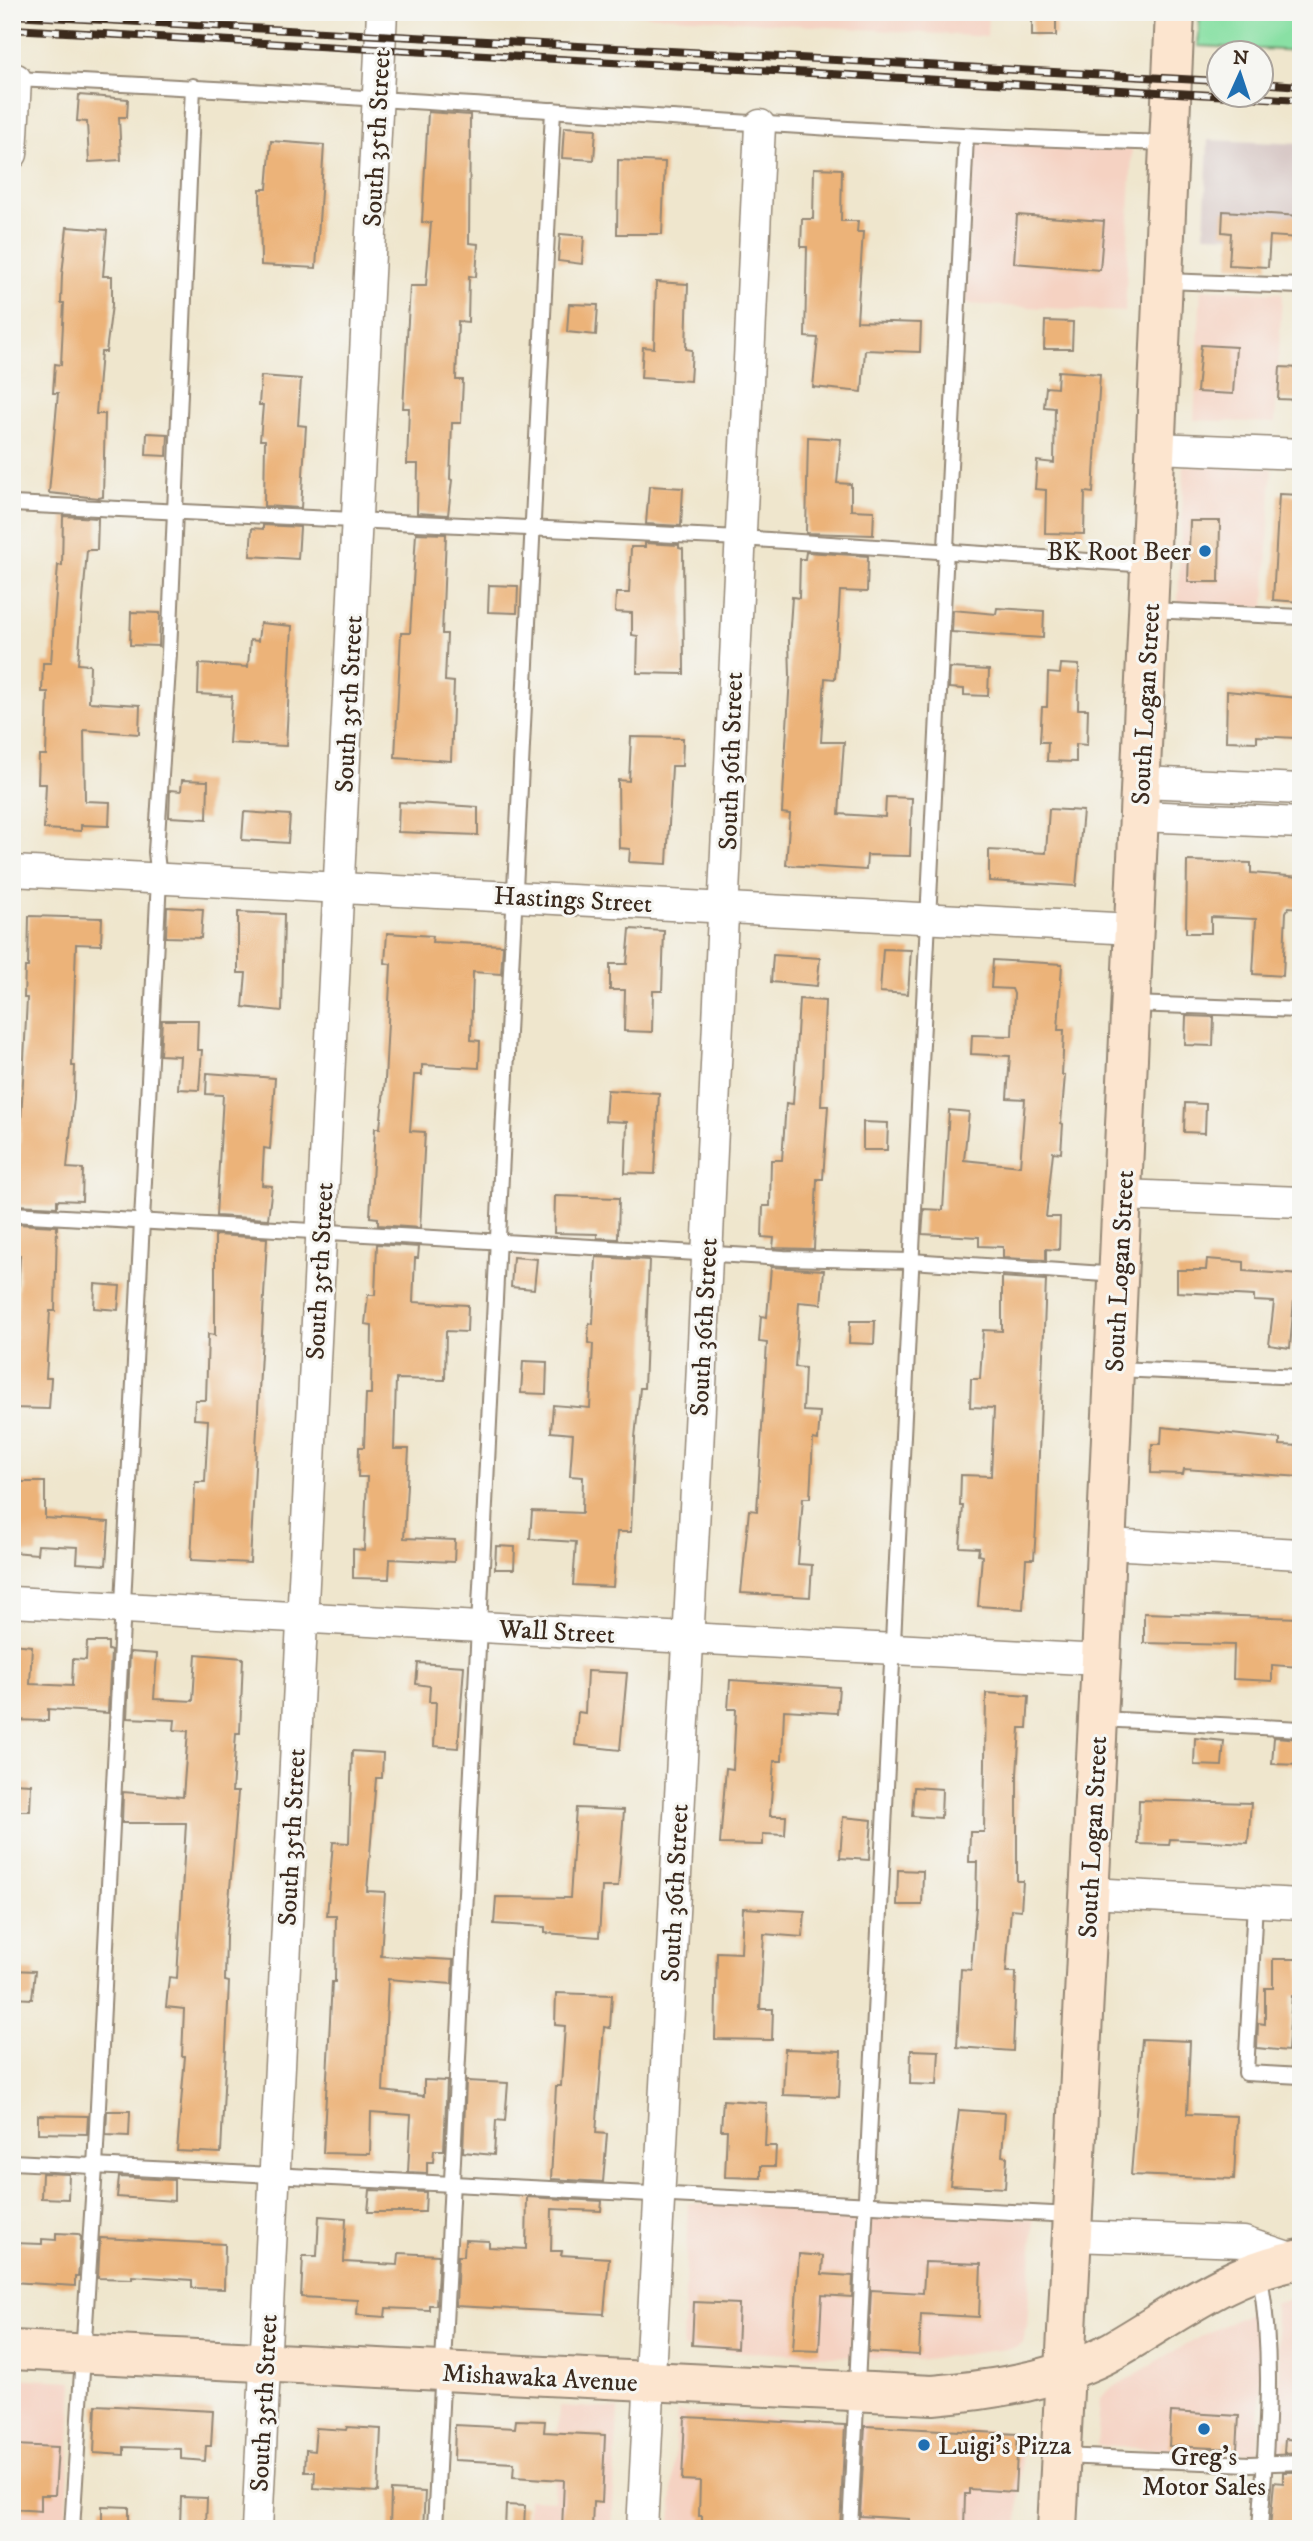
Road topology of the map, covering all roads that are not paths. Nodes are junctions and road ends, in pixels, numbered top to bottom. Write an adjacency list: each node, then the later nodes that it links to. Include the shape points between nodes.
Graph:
1 (382, 12): 5 (street, South 35th Street)
2 (1175, 12): 9 (street, South Logan Street)
3 (14, 79): 4 (lane); 10 (street)
4 (193, 86): 5 (lane); 16 (lane)
5 (377, 98): 6 (lane); 17 (street, South 35th Street)
6 (553, 110): 7 (lane); 18 (lane)
7 (760, 125): 8 (lane); 19 (street, South 36th Street)
8 (966, 136): 9 (lane); 20 (lane)
9 (1169, 143): 11 (street, South Logan Street)
10 (12, 154)
11 (1164, 281): 12 (lane); 13 (street, South Logan Street)
12 (1301, 286)
13 (1156, 448): 14 (street); 21 (street, South Logan Street)
14 (1301, 454)
15 (12, 504): 16 (lane)
16 (174, 512): 17 (lane); 28 (lane, via 156,852)
17 (357, 522): 18 (lane); 29 (street, South 35th Street)
18 (533, 530): 19 (lane); 30 (lane)
19 (740, 538): 20 (lane); 31 (street, South 36th Street)
20 (946, 553): 21 (lane); 32 (lane)
21 (1151, 565): 22 (street, South Logan Street)
22 (1149, 610): 23 (lane); 25 (street, South Logan Street)
23 (1301, 617)
24 (1301, 789): 25 (street)
25 (1140, 799): 26 (street); 33 (street, South Logan Street)
26 (1301, 823)
27 (12, 871): 28 (street, Hastings Street)
28 (159, 879): 29 (street, Hastings Street); 39 (lane)
29 (338, 887): 30 (street, Hastings Street); 40 (street, South 35th Street)
30 (514, 896): 31 (street, Hastings Street); 41 (lane)
31 (724, 906): 32 (street, Hastings Street); 42 (street, South 36th Street)
32 (928, 918): 33 (street, Hastings Street); 43 (lane)
33 (1135, 929): 34 (street, South Logan Street)
34 (1131, 1004): 35 (lane); 36 (street, South Logan Street)
35 (1301, 1010)
36 (1122, 1195): 37 (street); 44 (street, South Logan Street)
37 (1301, 1202)
38 (12, 1214): 39 (lane)
39 (139, 1223): 40 (lane); 50 (lane)
40 (321, 1232): 41 (lane); 51 (street, South 35th Street)
41 (498, 1242): 42 (lane); 52 (lane)
42 (706, 1254): 43 (lane); 53 (street, South 36th Street)
43 (911, 1261): 44 (lane); 54 (lane)
44 (1118, 1275): 45 (street, South Logan Street)
45 (1114, 1369): 46 (lane); 47 (street, South Logan Street)
46 (1301, 1377)
47 (1106, 1544): 48 (street); 55 (street, South Logan Street)
48 (1301, 1554)
49 (12, 1602): 50 (street, Wall Street)
50 (122, 1608): 51 (street, Wall Street); 63 (lane)
51 (303, 1618): 52 (street, Wall Street); 64 (street, South 35th Street)
52 (479, 1627): 53 (street, Wall Street); 65 (lane)
53 (688, 1638): 54 (street, Wall Street); 66 (street, South 36th Street)
54 (892, 1648): 55 (street, Wall Street); 67 (lane)
55 (1101, 1660): 56 (street, South Logan Street)
56 (1098, 1719): 57 (lane); 58 (street, South Logan Street)
57 (1301, 1729)
58 (1090, 1893): 59 (street); 68 (street, South Logan Street)
59 (1255, 1902): 60 (street); 61 (lane, via 1246,2073)
60 (1301, 1904)
61 (1301, 2076)
62 (12, 2162): 63 (lane)
63 (95, 2167): 64 (lane); 72 (lane)
64 (273, 2174): 65 (lane); 73 (street, South 35th Street)
65 (452, 2182): 66 (lane); 75 (lane)
66 (660, 2193): 67 (lane); 76 (street, South 36th Street)
67 (865, 2206): 68 (lane); 77 (lane)
68 (1073, 2225): 69 (street, via 1244,2242); 74 (street, South Logan Street)
69 (1299, 2259): 70 (street, Mishawaka Avenue)
70 (1259, 2269): 74 (street, Mishawaka Avenue, via 1217,2287 1111,2351); 80 (lane, via 1266,2306 1269,2413)
71 (12, 2350): 72 (street, Mishawaka Avenue)
72 (82, 2353): 73 (street, Mishawaka Avenue); 81 (lane)
73 (265, 2362): 75 (street, Mishawaka Avenue); 82 (street, South 35th Street)
74 (1065, 2369): 77 (street, Mishawaka Avenue, via 1019,2384 971,2392); 78 (street, South Logan Street)
75 (443, 2371): 76 (street, Mishawaka Avenue); 83 (lane)
76 (650, 2382): 77 (street, Mishawaka Avenue); 84 (street, South 36th Street)
77 (856, 2393): 85 (lane)
78 (1060, 2456): 80 (lane); 86 (street, South Logan Street)
79 (1301, 2462): 80 (lane)
80 (1265, 2463): 87 (lane)
81 (72, 2529)
82 (257, 2529)
83 (435, 2529)
84 (642, 2529)
85 (850, 2529)
86 (1057, 2529)
87 (1259, 2529)

